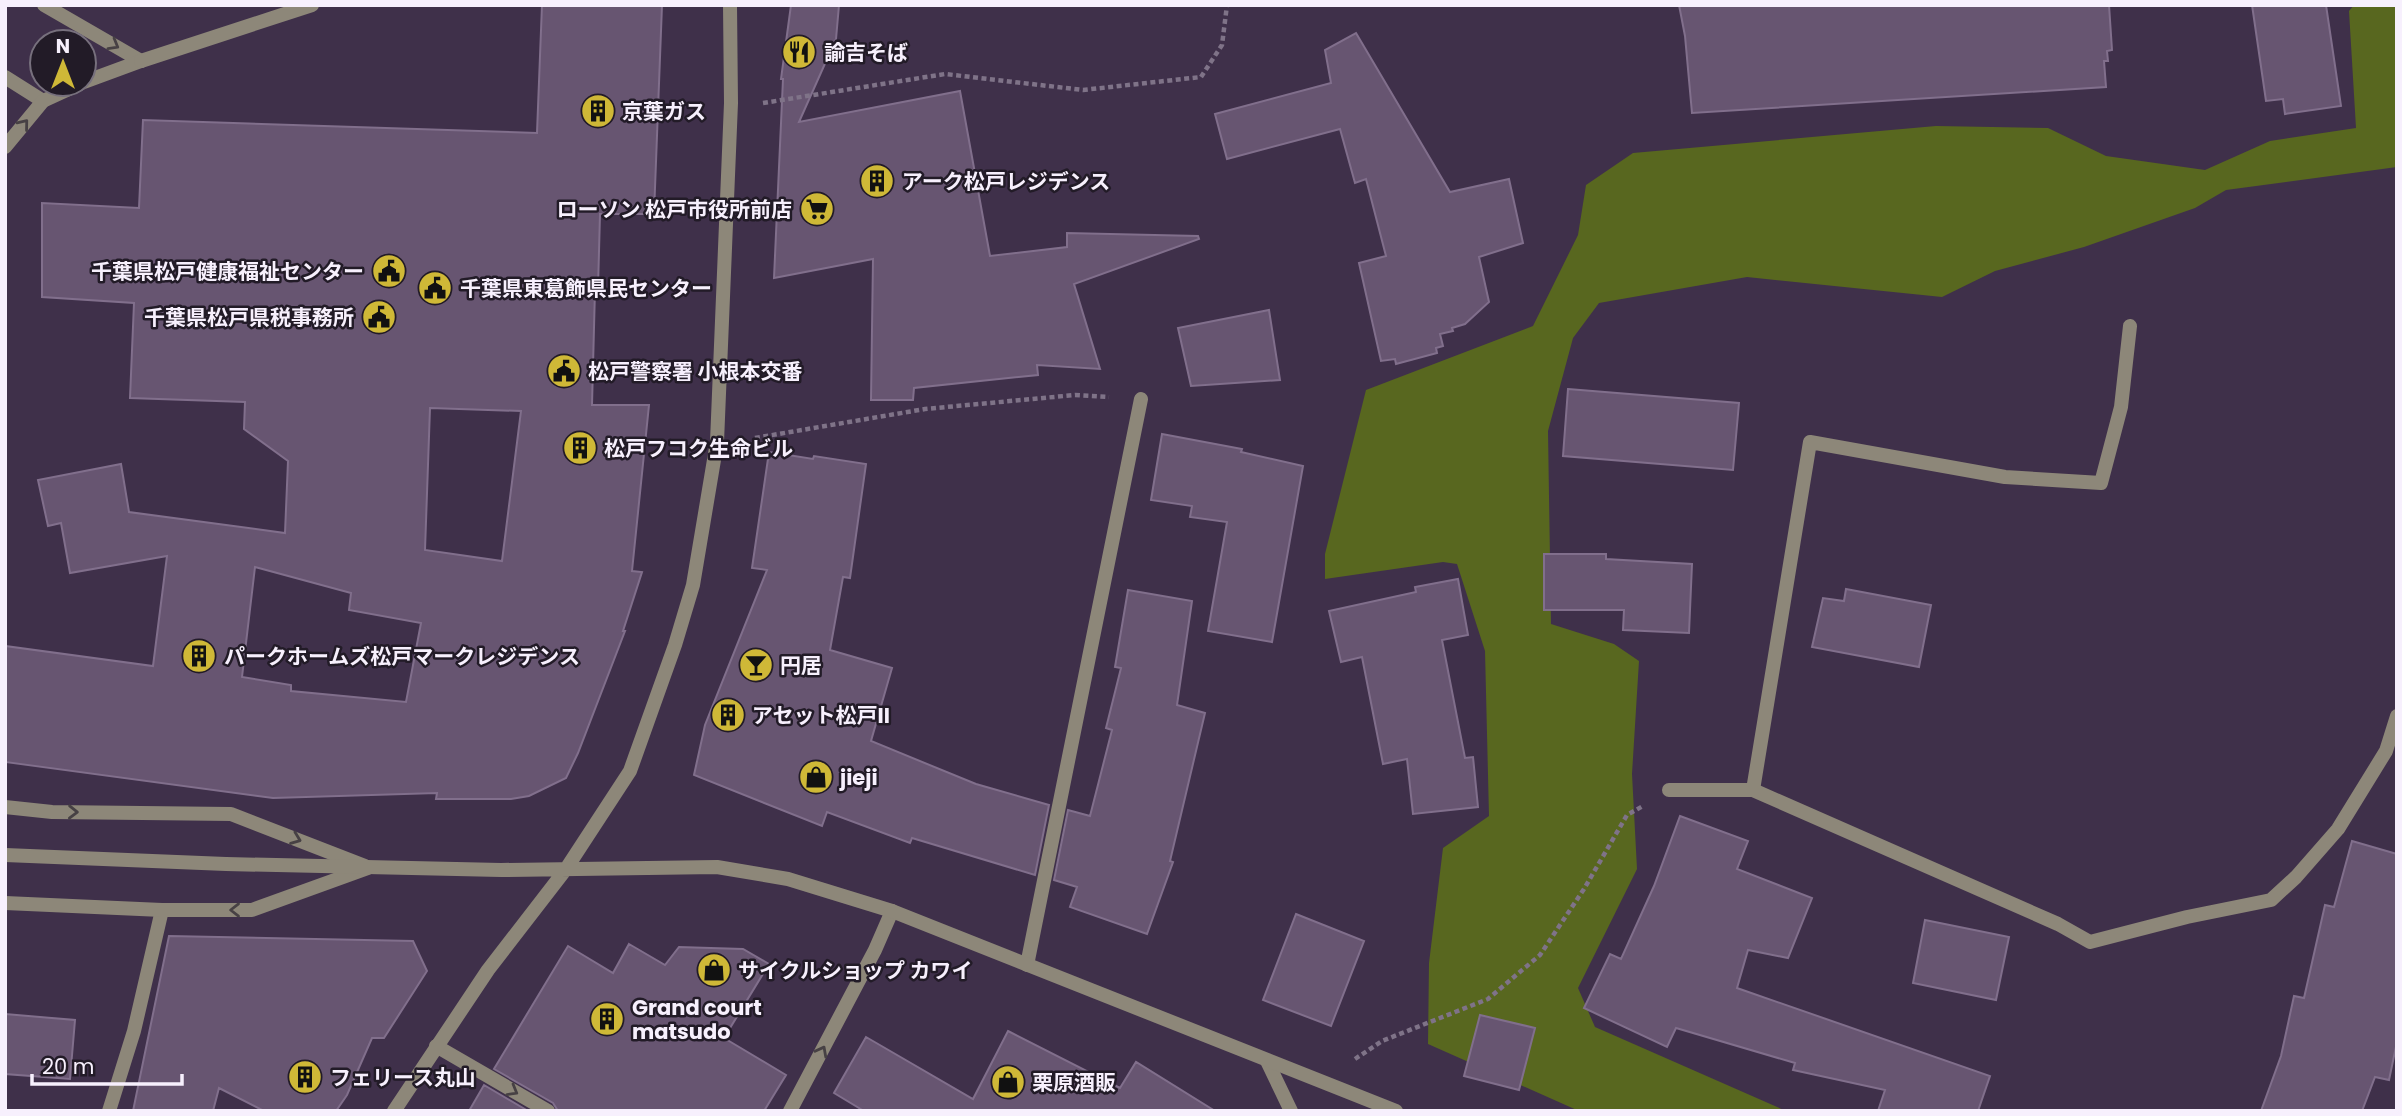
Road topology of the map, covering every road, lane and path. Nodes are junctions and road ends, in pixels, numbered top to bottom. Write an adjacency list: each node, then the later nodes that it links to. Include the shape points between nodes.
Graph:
1 (44, 5): 5 (street, one-way to 5)
2 (312, 5): 5 (street)
3 (730, 5): 10 (street)
4 (1227, 5): 10 (path, via 1222,45 1201,77 1083,90 945,74 774,102)
5 (141, 61): 7 (street)
6 (5, 77): 9 (street)
7 (98, 77)
8 (50, 98): 9 (street)
9 (43, 101): 11 (street, one-way to 9)
10 (731, 103): 21 (street, via 717,442 693,584 630,771)
11 (5, 147)
12 (2130, 326): 17 (street, via 2121,407 2101,483 2005,477 1810,442)
13 (1141, 399): 14 (path, via 1075,394 939,407); 25 (street)
14 (755, 438)
15 (2397, 716): 17 (street, via 2386,751 2338,829 2271,900 2090,942 2059,924)
16 (1669, 790): 17 (street); 28 (path, via 1627,815 1540,955 1488,999 1382,1041)
17 (1753, 790)
18 (5, 807): 20 (street, one-way to 20, via 52,812 231,814)
19 (5, 855): 20 (street)
20 (369, 867): 21 (street); 23 (street, one-way to 23, via 253,910)
21 (566, 869): 24 (street, via 717,867 788,879); 26 (street)
22 (5, 903): 23 (street)
23 (162, 910): 29 (street, via 135,1031)
24 (891, 911): 25 (street); 32 (street, one-way to 24)
25 (1027, 965): 27 (street)
26 (436, 1046): 30 (street); 31 (street, one-way to 31)
27 (1267, 1061): 28 (street); 33 (street)
28 (1320, 1083): 34 (street)
29 (109, 1111)
30 (394, 1111)
31 (548, 1111)
32 (790, 1111)
33 (1291, 1111)
34 (1396, 1111)

